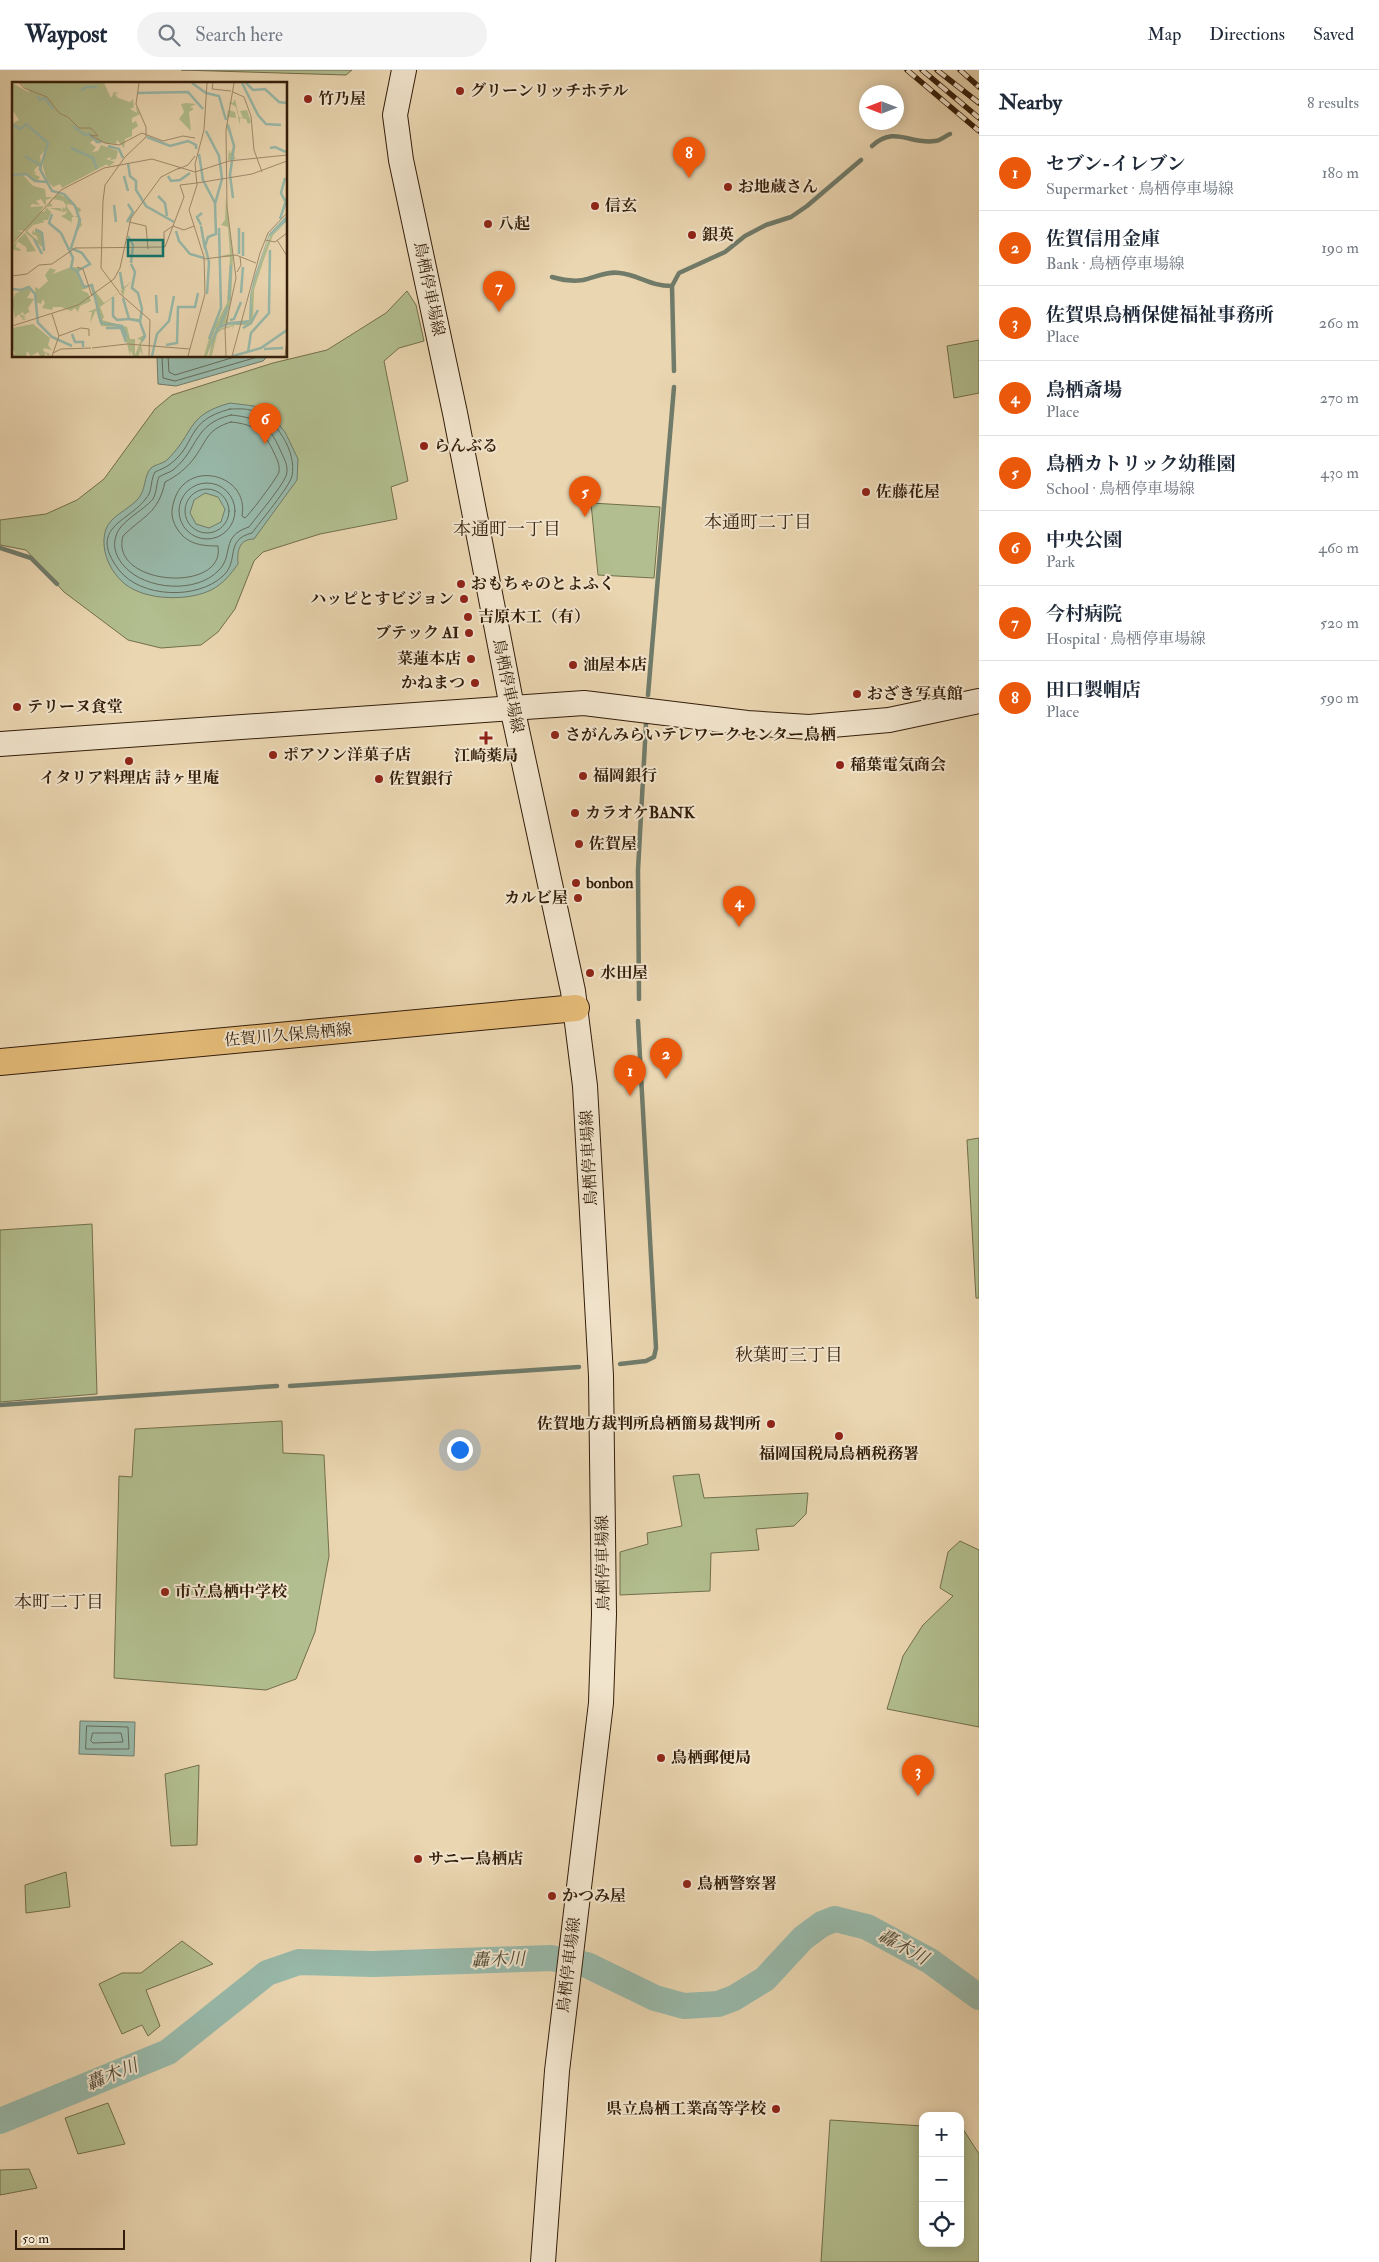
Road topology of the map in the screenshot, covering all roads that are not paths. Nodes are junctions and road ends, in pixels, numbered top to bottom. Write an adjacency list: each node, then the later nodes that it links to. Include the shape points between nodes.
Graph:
1 (404, 70): 3 (main road, 鳥栖停車場線, via 395,115 401,160 456,413)
2 (979, 701): 3 (main road, via 889,720 809,727 747,723 584,702)
3 (512, 707): 4 (main road); 5 (main road, 鳥栖停車場線)
4 (0, 744)
5 (576, 1008): 6 (main road, 佐賀川久保鳥栖線); 7 (main road, 鳥栖停車場線, via 585,1086 601,1376 604,1614 601,1703 557,2071)
6 (0, 1062)
7 (542, 2262)

